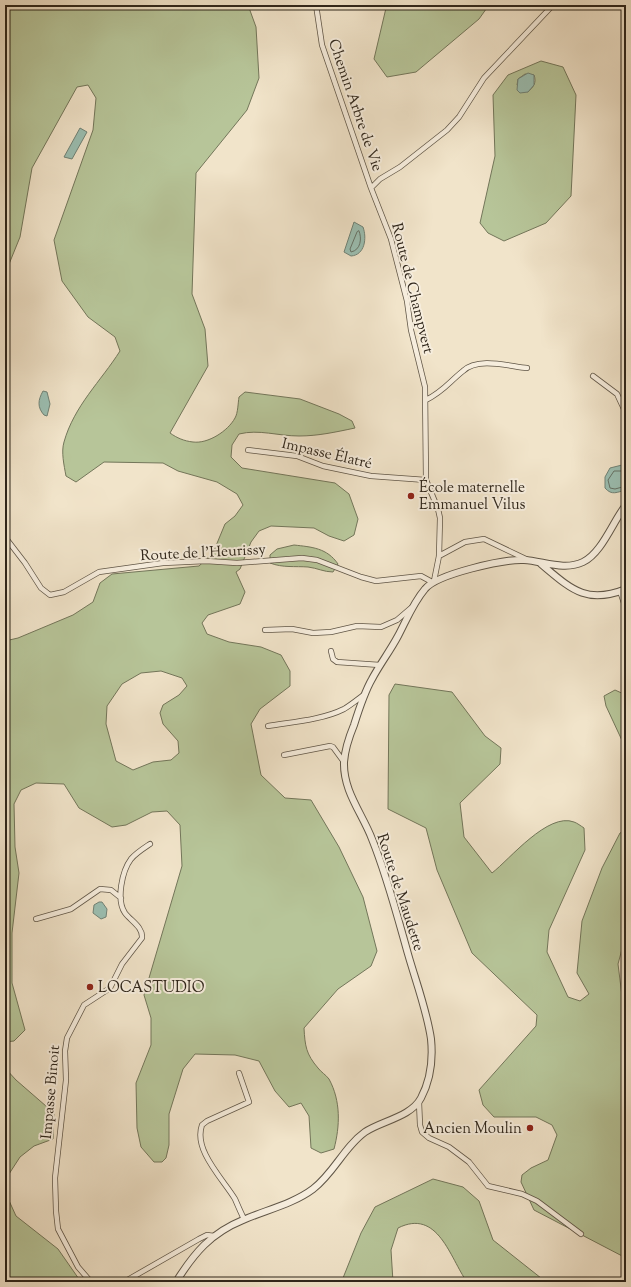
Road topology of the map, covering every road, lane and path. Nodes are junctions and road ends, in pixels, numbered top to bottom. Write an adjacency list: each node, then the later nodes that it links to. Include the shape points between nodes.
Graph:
1 (316, 5): 3 (street, Chemin Arbre de Vie, via 322,45)
2 (553, 5): 3 (street, via 484,78 459,117 447,130)
3 (371, 188): 6 (street, Route de Champvert, via 386,223 397,263)
4 (527, 368): 6 (street, via 475,365 464,370 440,392)
5 (593, 376): 7 (street, via 617,394)
6 (426, 400): 9 (street, Route de Champvert)
7 (626, 419)
8 (248, 450): 9 (street, Impasse Élatré, via 297,456 323,466 371,476)
9 (426, 480): 12 (street, Route de Champvert, via 438,509)
10 (626, 505): 14 (street, via 588,559 572,565)
11 (5, 537): 15 (street, Route de l'Heurissy, via 19,553 41,588 50,595 64,592 99,572 163,563 206,561 237,563 302,558 317,560 361,578 376,581 421,576)
12 (439, 556): 13 (street, via 465,542 484,539); 15 (street, Route de Champvert)
13 (530, 561): 14 (street); 15 (street, via 515,560 496,564 446,576)
14 (541, 564): 16 (street, via 566,584 590,595 609,595)
15 (433, 582): 17 (street, Route de Maudette)
16 (623, 590): 18 (street)
17 (414, 606): 19 (street, via 397,620 381,627 357,626 313,633 292,629); 21 (street, Route de Maudette)
18 (626, 609)
19 (266, 630)
20 (331, 651): 21 (street, via 333,659 337,662)
21 (380, 665): 22 (street, Route de Maudette)
22 (365, 694): 23 (street, via 337,711); 25 (street, Route de Maudette, via 348,741)
23 (268, 726)
24 (284, 755): 25 (street, via 333,746)
25 (344, 762): 30 (street, Route de Maudette, via 345,776 356,809 371,836 382,866 431,1040 427,1083)
26 (150, 844): 27 (street, Impasse Binoit, via 128,864)
27 (121, 898): 28 (street, via 111,890 100,889 70,909); 34 (street, Impasse Binoit, via 125,913 142,931 142,938 122,964 110,988 84,1005 67,1038 64,1095 54,1178 58,1229 78,1267)
28 (36, 919)
29 (239, 1073): 31 (street, via 249,1102 208,1121 200,1129 206,1155 235,1200)
30 (419, 1102): 31 (street, via 356,1140 312,1190); 32 (street, via 420,1125 422,1132 429,1138 449,1147 469,1162 488,1186 522,1194 537,1201)
31 (244, 1220): 33 (street)
32 (581, 1234)
33 (214, 1236): 35 (street, via 208,1235 199,1239); 36 (street, via 190,1259)
34 (91, 1282)
35 (124, 1282)
36 (176, 1282)

